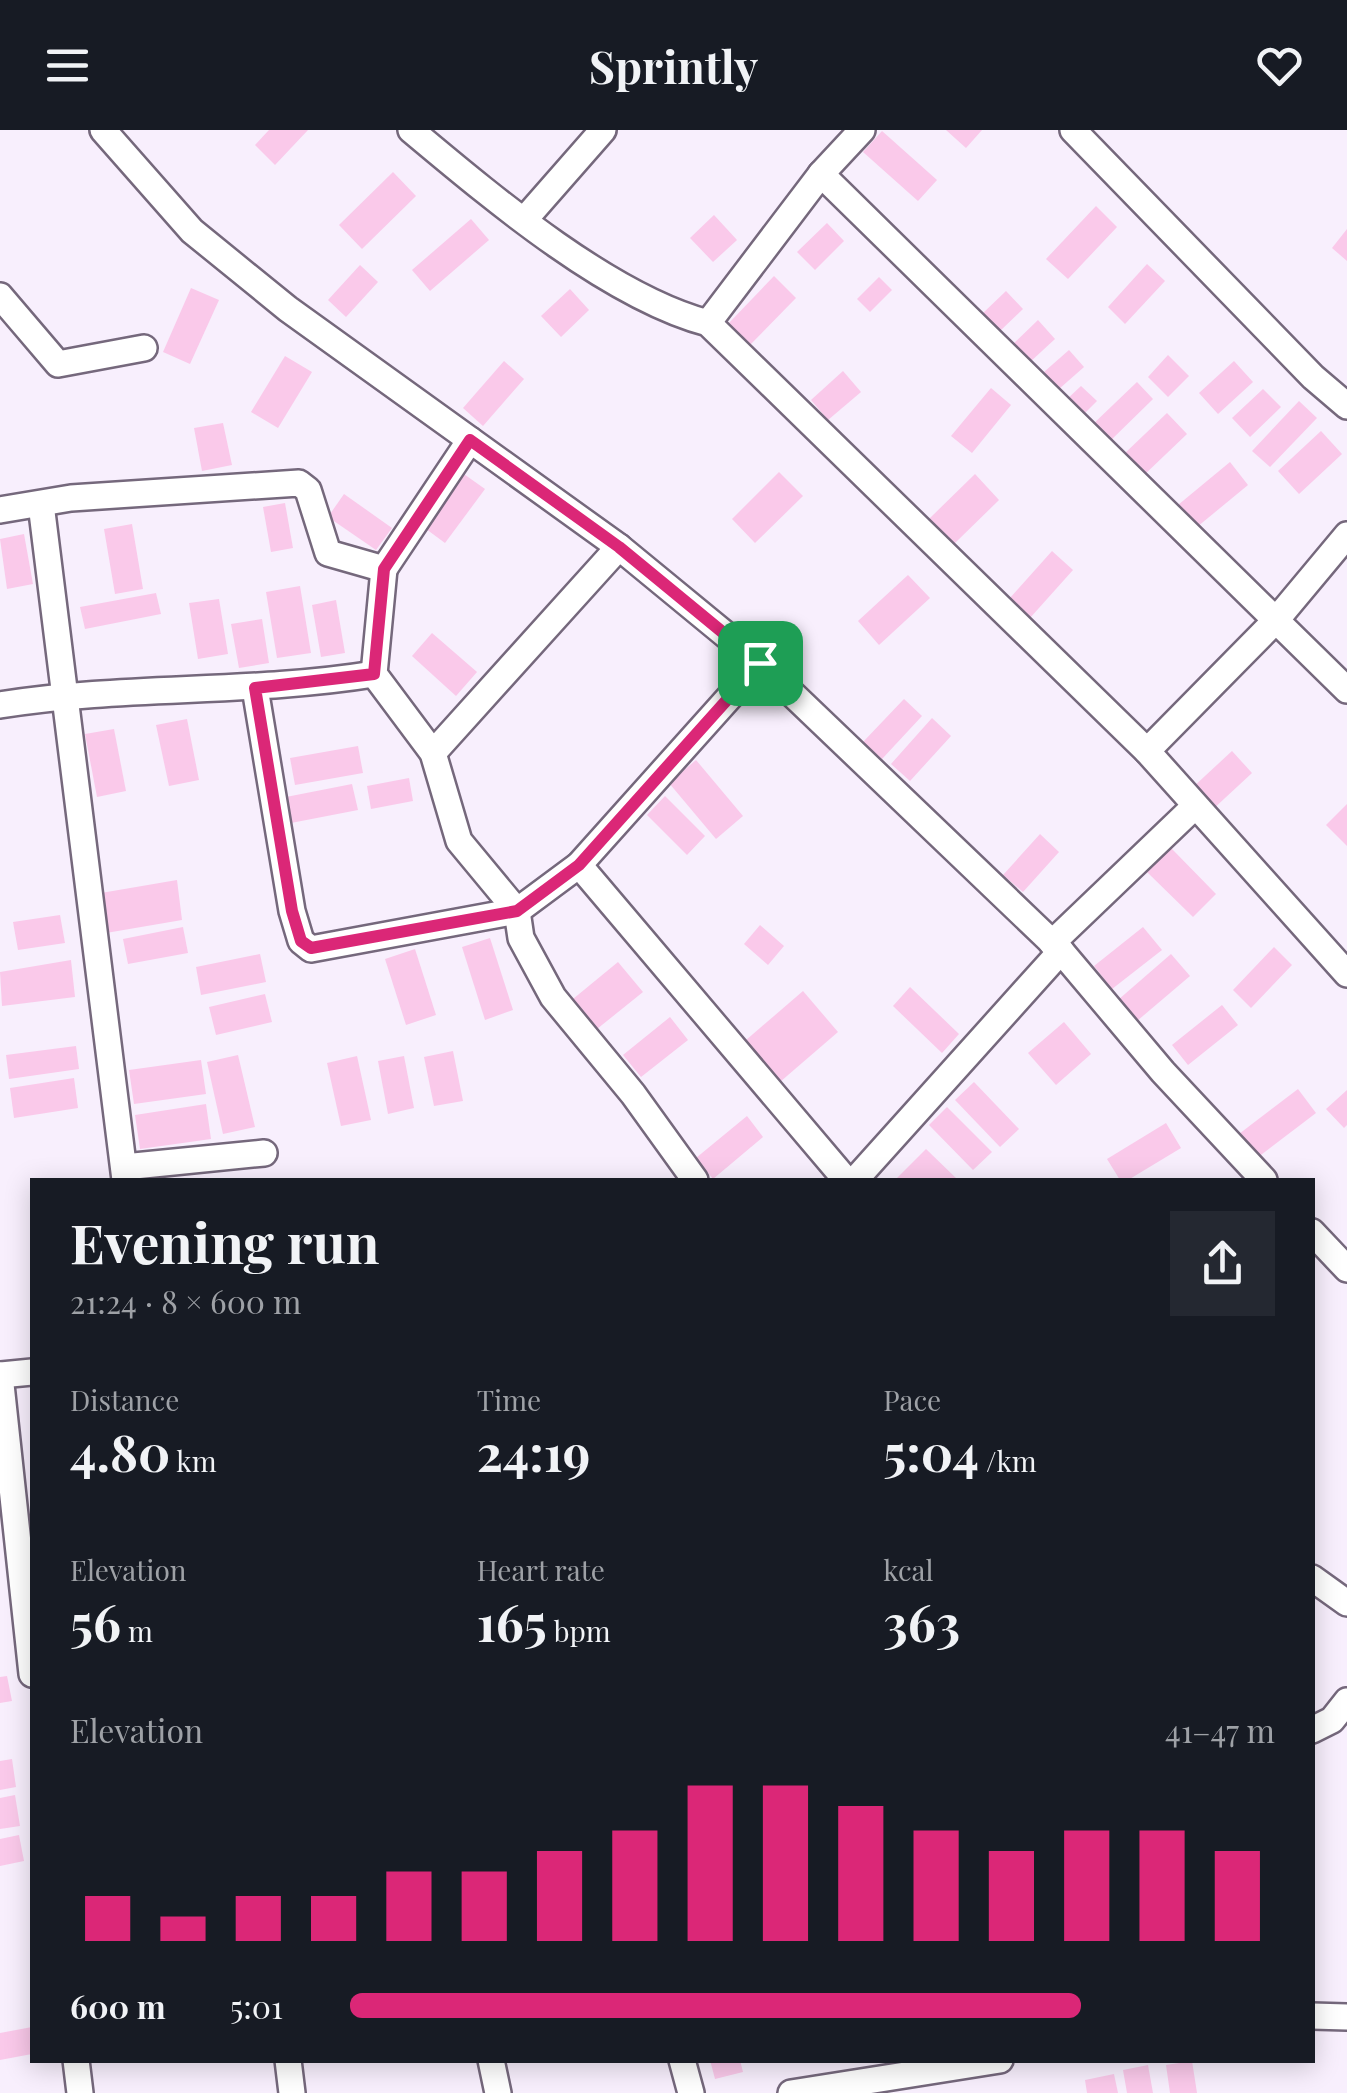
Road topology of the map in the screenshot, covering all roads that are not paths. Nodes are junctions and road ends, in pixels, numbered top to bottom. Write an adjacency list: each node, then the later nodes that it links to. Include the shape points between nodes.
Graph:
1 (103, 130): 12 (street, via 192,231)
2 (411, 130): 7 (street)
3 (603, 130): 7 (street)
4 (862, 130): 6 (street)
5 (1073, 130): 11 (street)
6 (821, 174): 9 (street); 18 (street)
7 (525, 218): 9 (street, via 574,256 674,314)
8 (0, 296): 10 (street, via 58,364)
9 (708, 323): 25 (street)
10 (144, 348)
11 (1347, 406)
12 (470, 440): 16 (street); 17 (street)
13 (41, 504): 14 (street); 17 (street, via 299,484 308,490 328,552); 23 (street)
14 (0, 510)
15 (1347, 536): 18 (street)
16 (619, 547): 19 (street); 26 (street)
17 (384, 569): 20 (street)
18 (1278, 619): 22 (street); 25 (street)
19 (760, 663): 28 (street); 30 (street)
20 (374, 674): 21 (street); 26 (street)
21 (255, 688): 23 (street); 29 (street, via 292,911 304,946)
22 (1347, 690)
23 (63, 695): 24 (street); 33 (street)
24 (0, 706)
25 (1147, 751): 27 (street)
26 (433, 752): 29 (street, via 459,841)
27 (1194, 807): 30 (street); 31 (street)
28 (579, 865): 29 (street); 35 (street)
29 (517, 911): 34 (street, via 520,938 553,997)
30 (1056, 947): 36 (street); 37 (street)
31 (1347, 974)
32 (264, 1154): 33 (street)
33 (125, 1174)
34 (693, 1178)
35 (844, 1178)
36 (857, 1178)
37 (1262, 1178)
38 (1315, 1235): 39 (street)
39 (1347, 1269)
40 (30, 1372): 41 (street)
41 (0, 1375): 42 (street)
42 (18, 1574): 45 (street)
43 (1315, 1580): 44 (street)
44 (1347, 1604)
45 (30, 1660)
46 (1347, 1701): 47 (street)
47 (1315, 1728)
48 (1315, 2016): 49 (street)
49 (1347, 2017)
50 (76, 2063): 56 (street)
51 (288, 2063): 57 (street)
52 (492, 2063): 58 (street)
53 (683, 2063): 59 (street)
54 (964, 2063): 55 (street)
55 (903, 2068): 60 (street)
56 (80, 2093)
57 (292, 2093)
58 (498, 2093)
59 (691, 2093)
60 (790, 2093)

